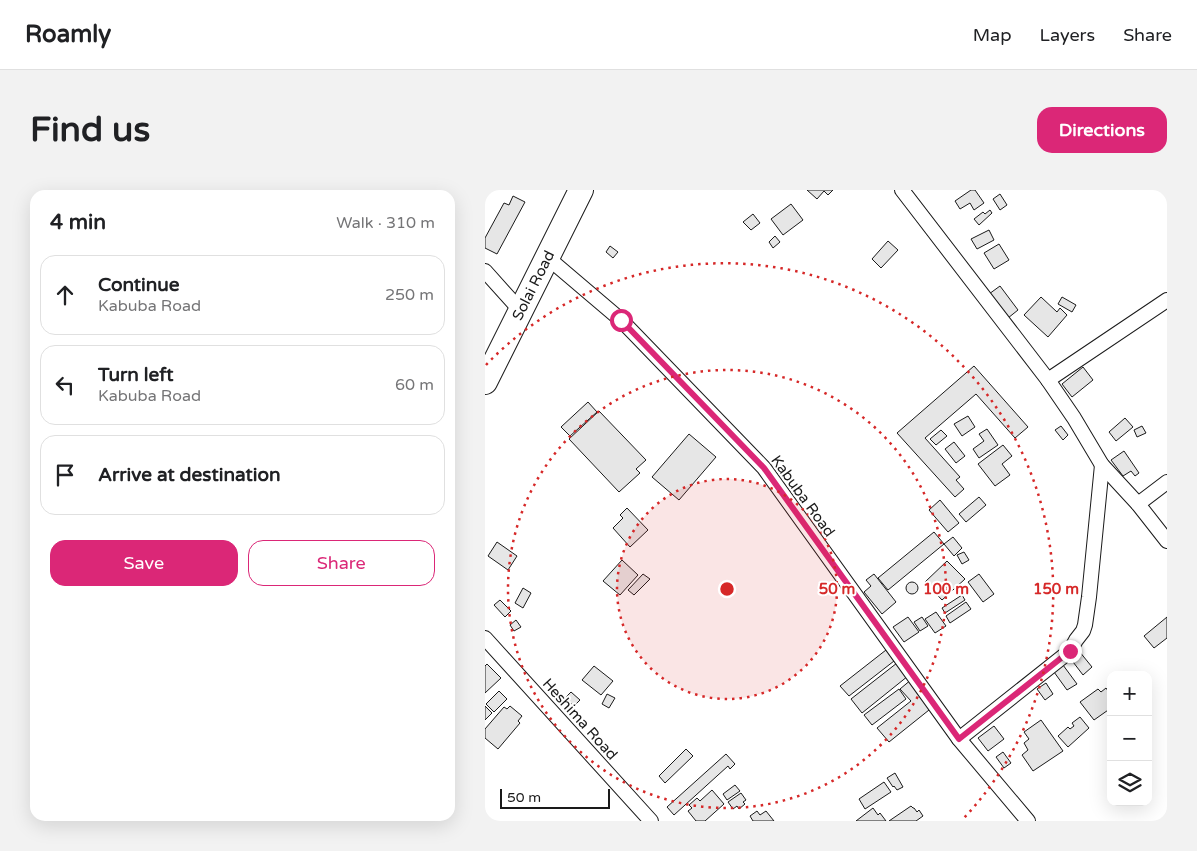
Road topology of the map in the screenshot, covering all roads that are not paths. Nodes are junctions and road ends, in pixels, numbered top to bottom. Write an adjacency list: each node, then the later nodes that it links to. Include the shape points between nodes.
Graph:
1 (581, 190): 3 (highway, Solai Road)
2 (902, 190): 7 (street)
3 (548, 258): 6 (highway, Solai Road); 14 (street, Kabuba Road, via 621,320 764,468)
4 (485, 271): 6 (street)
5 (1167, 300): 7 (street)
6 (520, 310): 8 (highway, Solai Road)
7 (1048, 380): 9 (street)
8 (485, 382)
9 (1102, 465): 11 (street); 14 (street, via 1083,631 1070,651)
10 (1167, 482): 11 (street)
11 (1138, 504): 12 (street)
12 (1167, 541)
13 (485, 638): 15 (street, Heshima Road)
14 (959, 739): 16 (street, Kabuba Road)
15 (651, 821)
16 (1028, 821)

